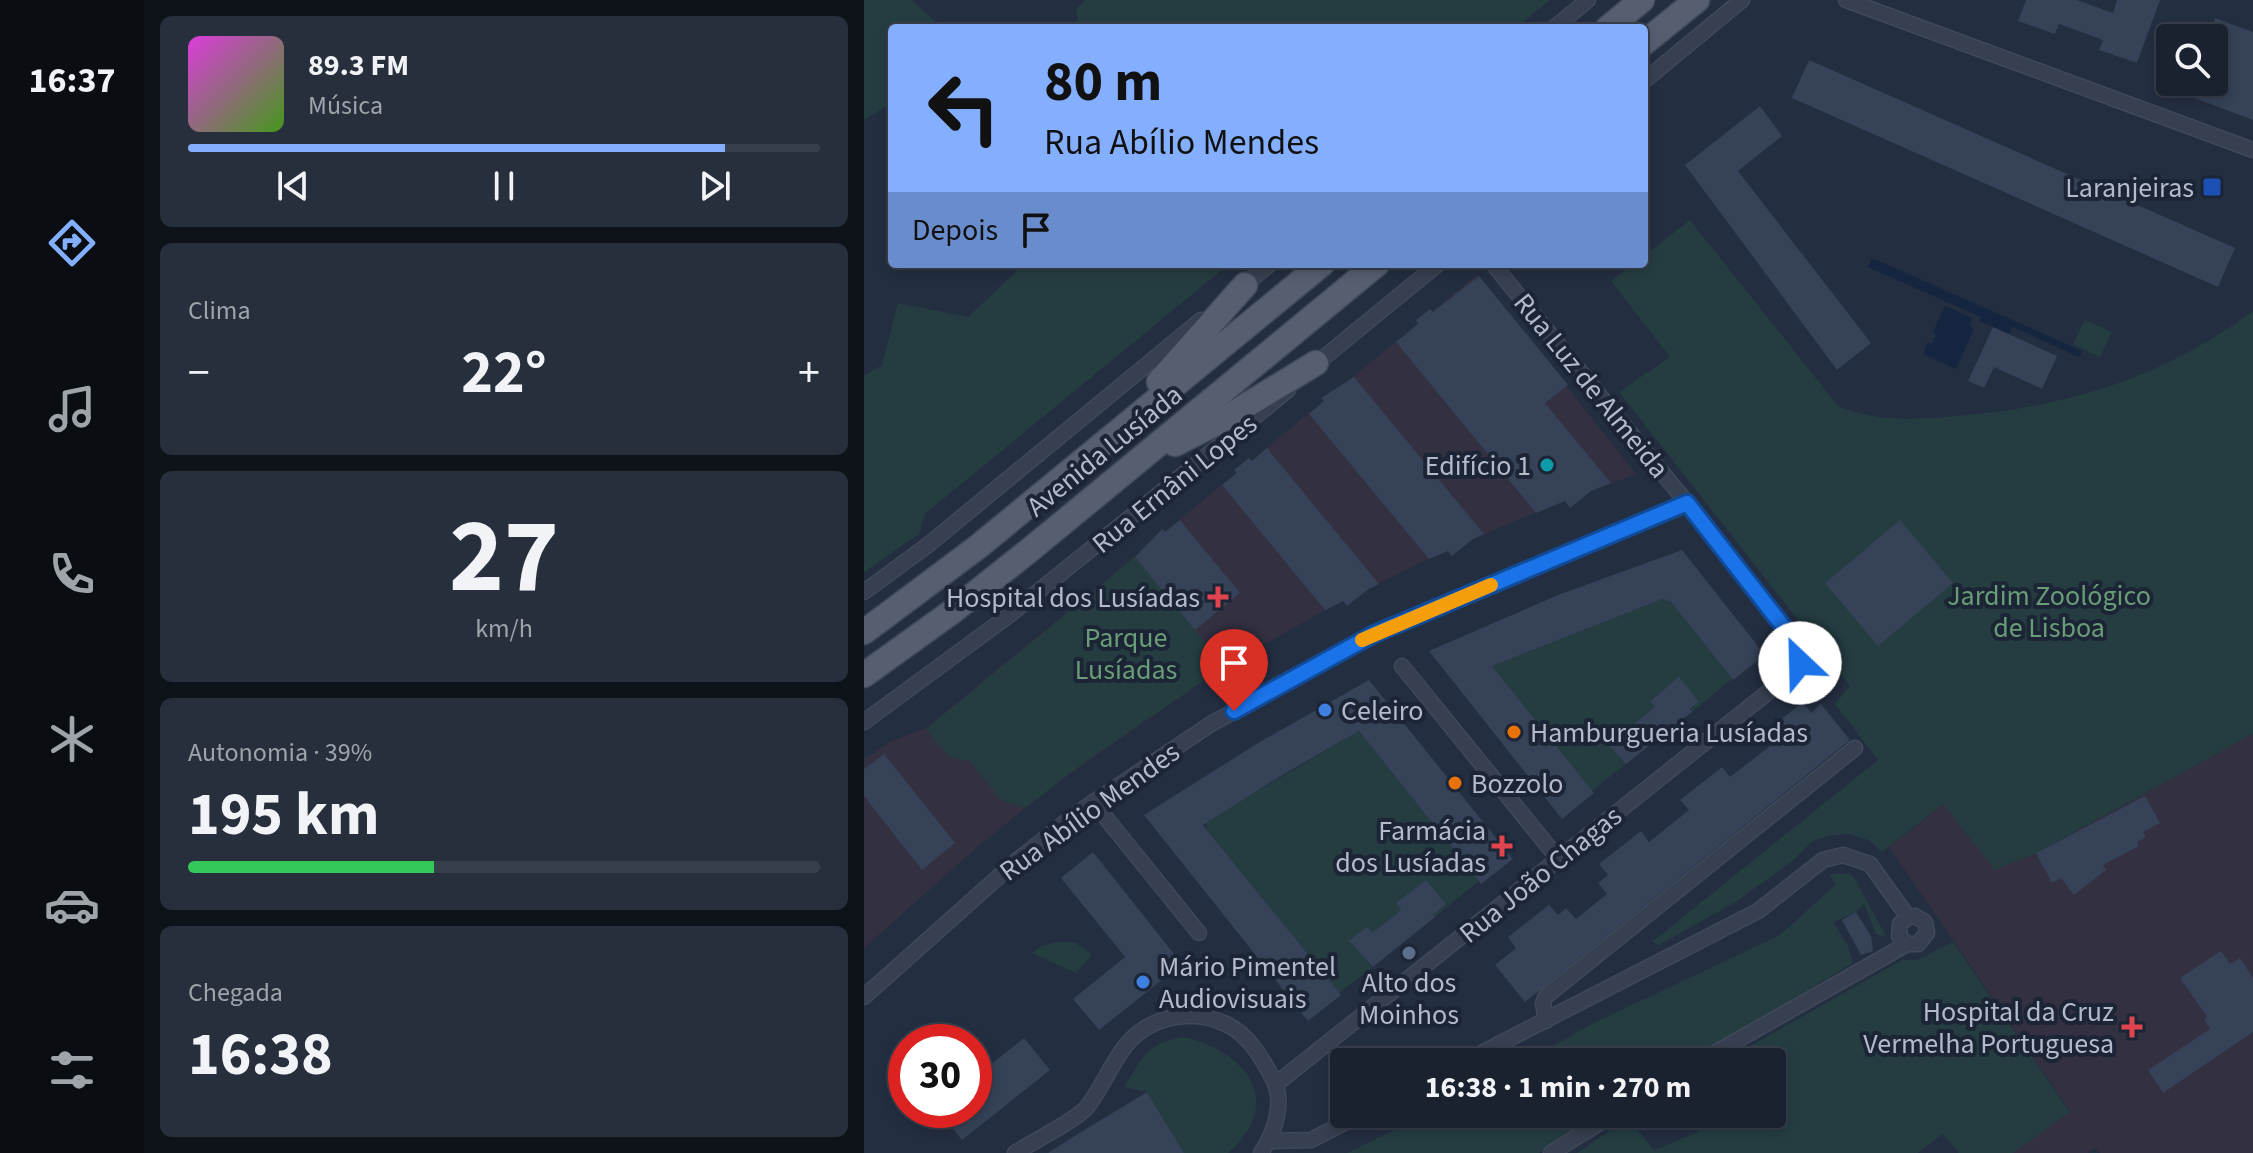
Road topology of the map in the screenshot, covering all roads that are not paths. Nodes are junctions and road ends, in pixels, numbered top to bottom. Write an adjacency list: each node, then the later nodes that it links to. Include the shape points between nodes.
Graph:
1 (1588, 0): 7 (street)
2 (1642, 0): 8 (main road)
3 (1697, 0): 9 (main road)
4 (1742, 0): 10 (street)
5 (1846, 0): 6 (street)
6 (1864, 3): 11 (street)
7 (1559, 24)
8 (1613, 24)
9 (1648, 40)
10 (1648, 78)
11 (2253, 150)
12 (1265, 268): 17 (street, Avenida Lusíada)
13 (1317, 268): 19 (main road, Avenida Lusíada)
14 (1372, 268): 20 (main road, Avenida Lusíada)
15 (1433, 268): 18 (street, Rua Ernâni Lopes)
16 (1496, 268): 21 (street, Rua Luz de Almeida)
17 (1245, 285): 19 (main road); 22 (street, Avenida Lusíada)
18 (1316, 363): 20 (main road); 27 (street, Rua Ernâni Lopes, via 1270,407 1063,572)
19 (1101, 446): 23 (main road, Avenida Lusíada)
20 (1130, 468): 26 (main road, Avenida Lusíada, via 953,611)
21 (1687, 503): 24 (street, Rua Luz de Almeida, via 1796,643); 29 (street, Rua Abílio Mendes, via 1353,645 1211,724)
22 (864, 592)
23 (864, 632)
24 (1801, 661): 38 (street, Rua João Chagas, via 1764,696)
25 (1402, 666): 30 (street)
26 (864, 675)
27 (864, 722)
28 (1855, 748): 35 (street, via 1546,996)
29 (1093, 802): 32 (street); 34 (street, Rua Abílio Mendes, via 1015,862)
30 (1552, 851)
31 (1908, 917): 33 (street, via 1899,930); 33 (street, via 1925,922 1927,933 1918,944); 35 (street, via 1870,864 1833,857 1812,867 1758,911)
32 (1199, 933)
33 (1907, 944): 37 (street)
34 (864, 997)
35 (1546, 1021): 36 (street)
36 (1492, 1048)
37 (1724, 1048)
38 (1276, 1084): 41 (street, via 1280,1105); 42 (street, via 1260,1056 1226,1024 1190,1014 1153,1022 1127,1044 1085,1109)
39 (1334, 1128): 41 (street, via 1311,1140)
40 (1591, 1128): 43 (street)
41 (1265, 1147)
42 (1015, 1153)
43 (1551, 1153)

